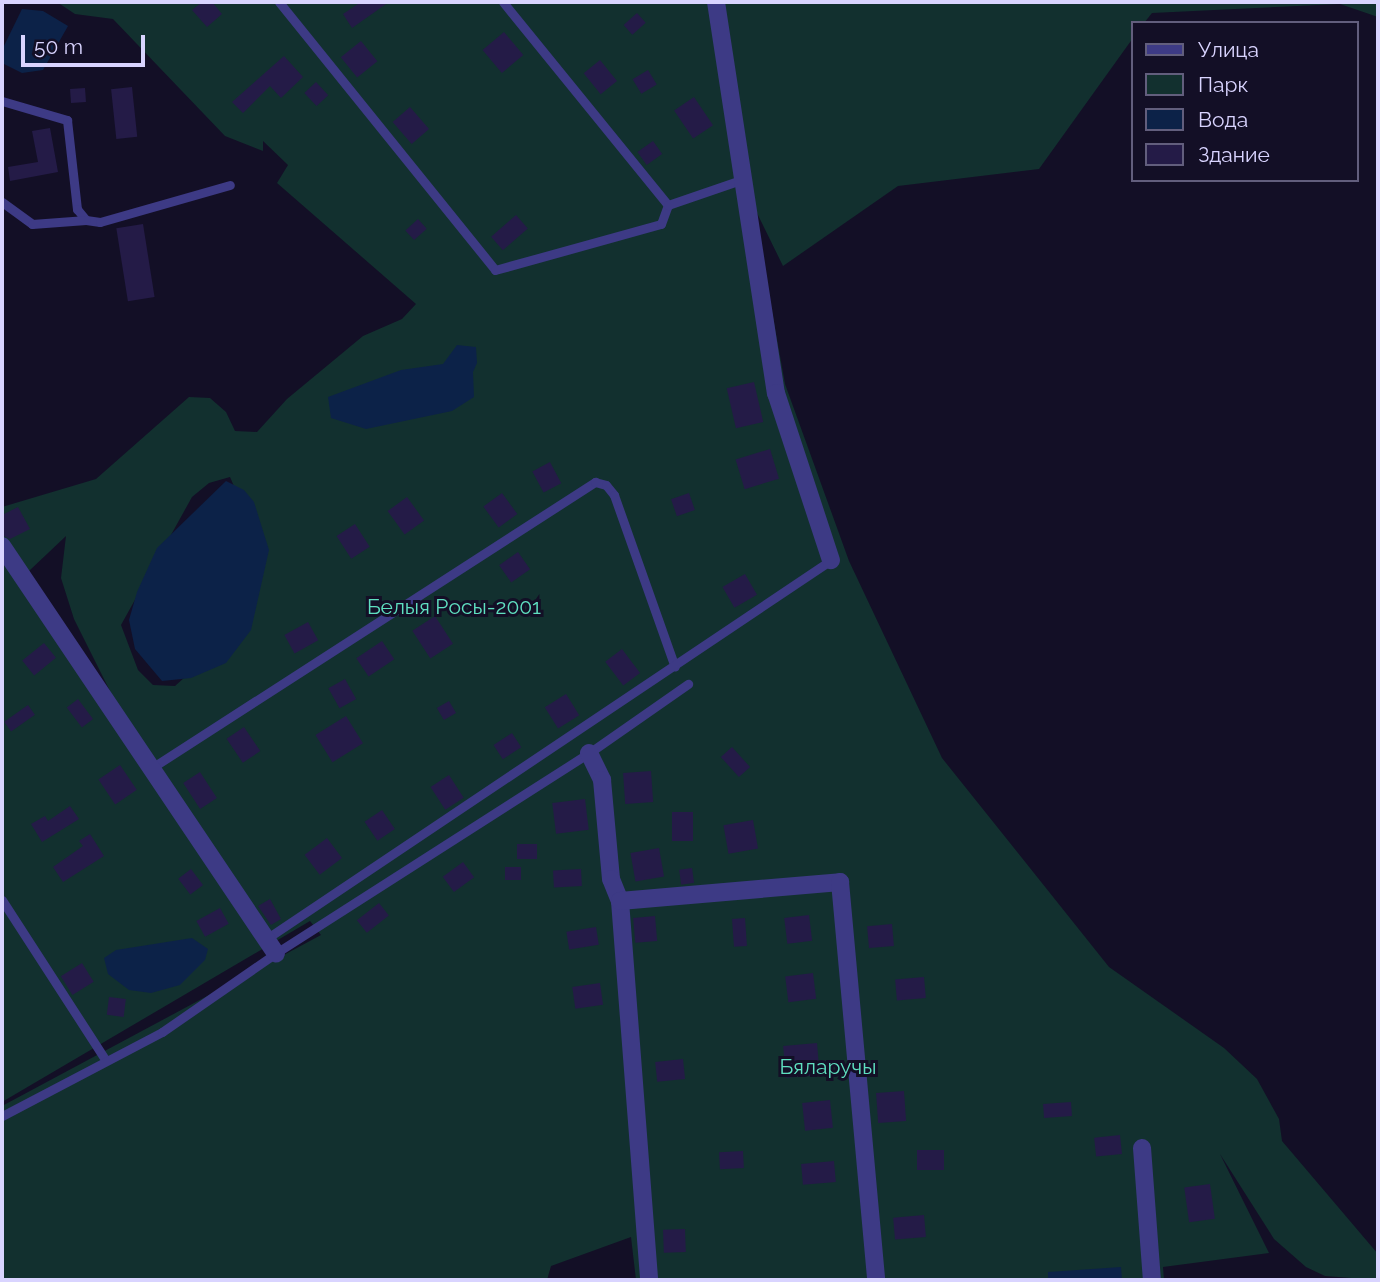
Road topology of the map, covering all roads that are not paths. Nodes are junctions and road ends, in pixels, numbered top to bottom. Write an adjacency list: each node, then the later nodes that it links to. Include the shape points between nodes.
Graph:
1 (279, 2): 8 (lane, via 495,270 661,224)
2 (503, 2): 8 (lane)
3 (716, 2): 5 (street)
4 (2, 101): 9 (lane, via 67,120 77,209)
5 (741, 180): 8 (lane); 11 (street, via 776,393)
6 (230, 185): 9 (lane, via 100,222)
7 (2, 202): 9 (lane, via 32,224)
8 (668, 205)
9 (86, 220)
10 (2, 546): 15 (street)
11 (831, 560): 12 (lane)
12 (675, 667): 15 (lane, via 614,495 606,485 595,482); 18 (lane)
13 (688, 684): 14 (lane)
14 (589, 753): 17 (street, via 602,780 611,879); 18 (lane)
15 (149, 770): 18 (street)
16 (2, 900): 19 (lane)
17 (620, 901): 22 (street); 23 (street, via 840,882)
18 (270, 946): 19 (lane, via 162,1032)
19 (105, 1059): 20 (lane)
20 (2, 1116)
21 (1142, 1148): 24 (street)
22 (649, 1280)
23 (876, 1280)
24 (1152, 1280)

